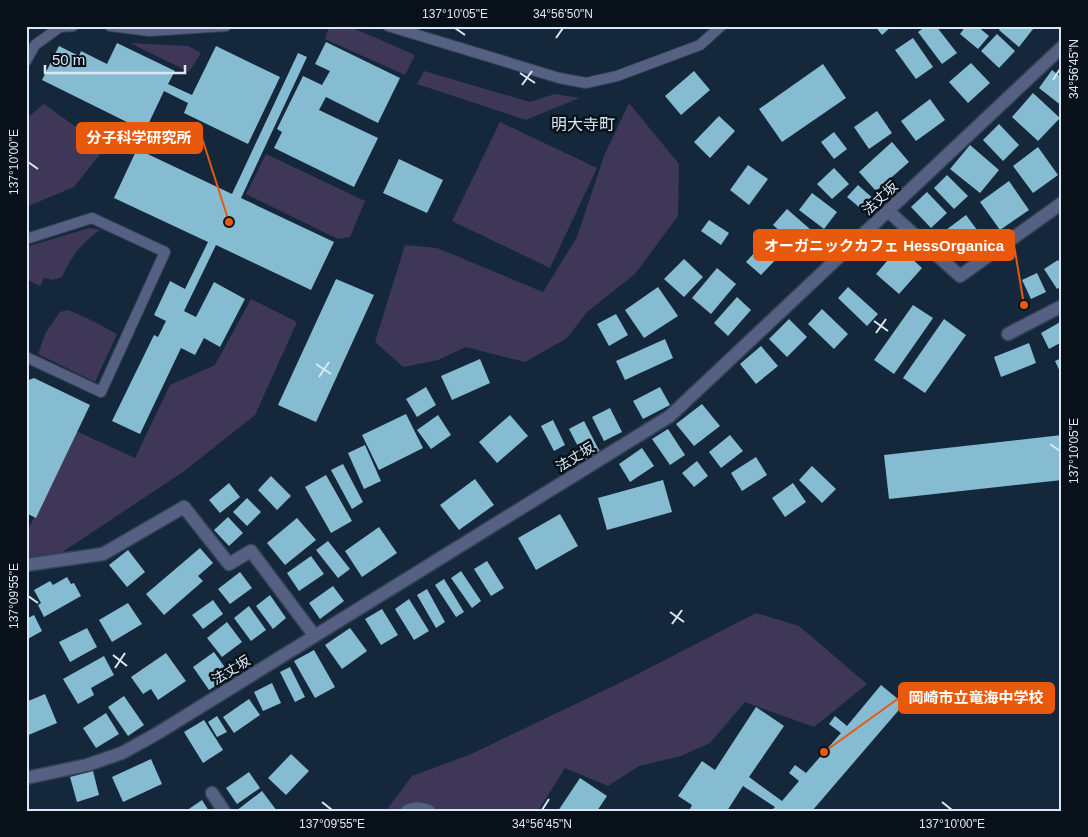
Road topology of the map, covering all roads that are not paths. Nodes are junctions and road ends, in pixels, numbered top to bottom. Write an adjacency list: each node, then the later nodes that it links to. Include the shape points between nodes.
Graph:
1 (73, 26): 7 (lane, via 60,27 35,45)
2 (110, 26): 3 (lane, via 149,31)
3 (226, 26)
4 (388, 26): 5 (lane, via 559,78 586,83 617,76 700,45)
5 (721, 26)
6 (1062, 47): 9 (street, 法丈坂)
7 (26, 61)
8 (1062, 203): 9 (street, via 960,276)
9 (888, 211): 15 (street, 法丈坂, via 670,416)
10 (26, 239): 13 (lane, via 92,218 165,252 101,392)
11 (1062, 306): 12 (street)
12 (1008, 334)
13 (26, 357)
14 (26, 565): 15 (street, via 103,554 184,507 229,564 251,551)
15 (314, 635): 16 (street, 法丈坂, via 122,753)
16 (26, 778)
17 (212, 793): 18 (street)
18 (224, 811)
19 (407, 811): 20 (street, via 422,808)
20 (429, 811)

